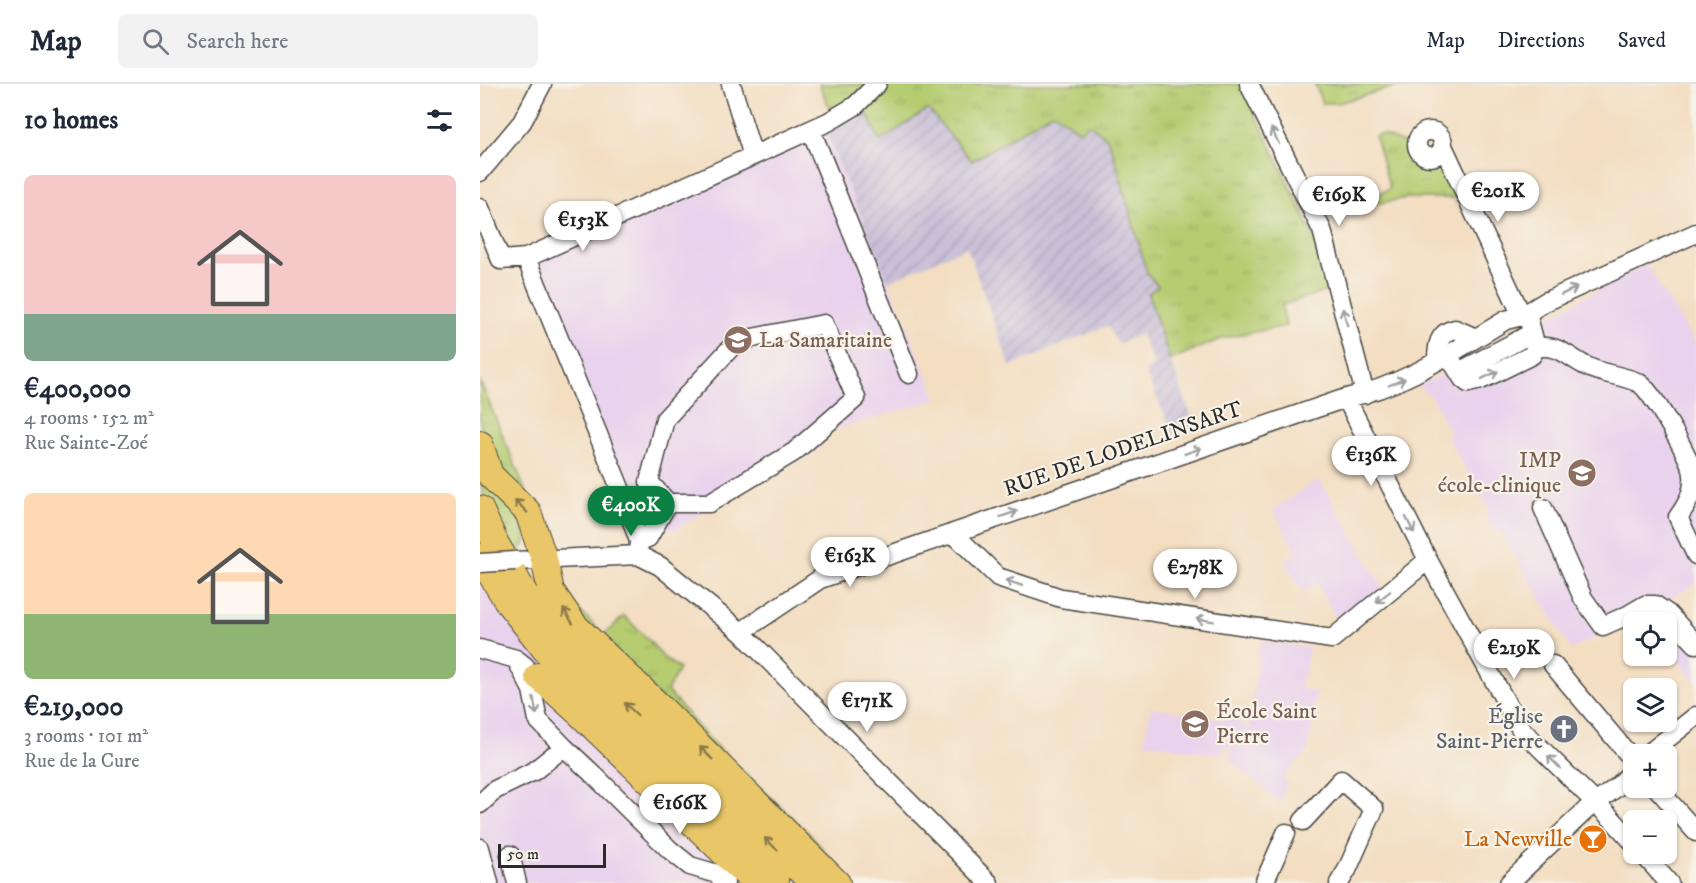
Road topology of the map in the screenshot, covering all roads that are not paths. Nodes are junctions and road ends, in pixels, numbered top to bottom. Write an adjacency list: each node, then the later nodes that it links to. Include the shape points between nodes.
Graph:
1 (542, 84): 8 (street, via 522,122)
2 (731, 84): 7 (street)
3 (877, 84): 5 (street, via 855,106)
4 (1249, 84): 16 (street, one-way to 4, via 1322,230)
5 (811, 130): 7 (street); 15 (street)
6 (1443, 146): 12 (street)
7 (753, 156): 11 (street)
8 (480, 172)
9 (480, 208): 11 (street, via 501,260)
10 (1696, 233): 12 (street, one-way to 10)
11 (526, 258): 23 (street, via 614,472)
12 (1524, 314): 13 (street); 14 (street, via 1476,338 1455,329 1446,333 1438,343)
13 (1534, 340): 14 (street, one-way to 13, via 1468,383 1532,354); 24 (street, via 1587,366 1641,384 1654,400 1693,472 1693,489 1678,517)
14 (1442, 358): 16 (street, RUE DE LODELINSART, one-way to 14, via 1400,381)
15 (909, 374)
16 (1365, 394): 17 (street, RUE DE LODELINSART)
17 (1346, 398): 22 (street, RUE DE LODELINSART, one-way to 17); 27 (street, one-way to 27)
18 (480, 444): 26 (highway, one-way to 18, via 528,512 490,475)
19 (668, 503): 19 (street, via 649,482 665,419 737,341 824,324 856,398 794,452 710,503); 23 (street)
20 (1543, 508): 30 (street, via 1583,598 1603,626 1645,605 1655,605)
21 (480, 509): 56 (highway, one-way to 21, via 575,656 528,598)
22 (953, 533): 27 (street, one-way to 22, via 1332,639 1061,598 998,577); 29 (street, RUE DE LODELINSART, via 820,579)
23 (639, 548): 26 (street); 29 (street)
24 (1696, 555)
25 (480, 557): 55 (highway, via 509,604 563,672 730,832)
26 (544, 558): 28 (street, bridge); 57 (highway, one-way to 26, via 575,626 551,591)
27 (1428, 560): 42 (street, one-way to 27, via 1520,728)
28 (480, 563)
29 (741, 632): 58 (street)
30 (1696, 644)
31 (480, 649): 32 (street)
32 (516, 659): 34 (street); 37 (street, one-way to 37, via 532,690 538,720)
33 (1553, 665): 38 (street)
34 (538, 676): 54 (highway)
35 (1696, 716): 36 (street)
36 (1661, 744)
37 (564, 747): 40 (street, via 534,771); 53 (street, via 670,850 690,866 717,874)
38 (1623, 748)
39 (1623, 781): 42 (street)
40 (487, 788): 43 (street)
41 (1666, 798): 46 (street)
42 (1596, 803): 45 (street); 61 (street)
43 (480, 804)
44 (1303, 821): 60 (street, via 1341,780 1374,809)
45 (1623, 831)
46 (1696, 832)
47 (1286, 833): 59 (street)
48 (510, 855): 52 (street)
49 (482, 856): 51 (street)
50 (1652, 864): 62 (street)
51 (489, 883)
52 (517, 883)
53 (725, 883)
54 (755, 883)
55 (776, 883)
56 (815, 883)
57 (837, 883)
58 (989, 883)
59 (1264, 883)
60 (1339, 883)
61 (1509, 883)
62 (1669, 883)

